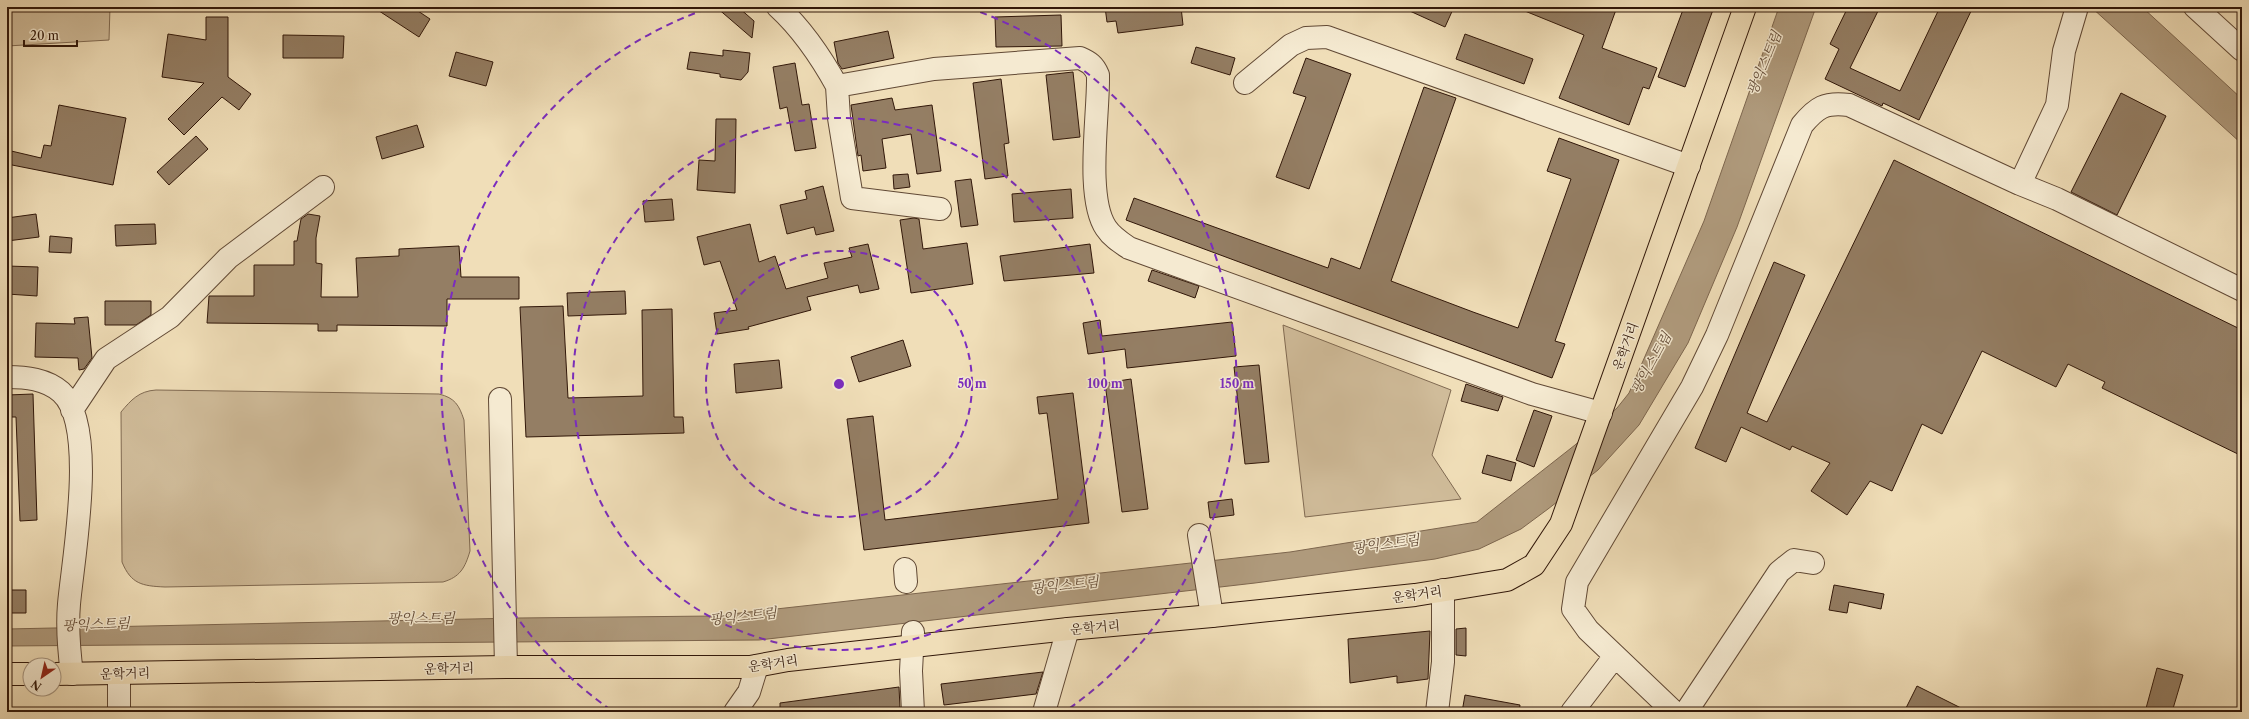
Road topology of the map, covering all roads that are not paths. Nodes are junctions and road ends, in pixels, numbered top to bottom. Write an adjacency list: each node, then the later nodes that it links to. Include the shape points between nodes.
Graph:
1 (778, 7): 7 (street, via 822,57)
2 (1745, 7): 8 (main road, 운학거리)
3 (2196, 7): 5 (street)
4 (2076, 9): 9 (street, via 2064,51 2057,105)
5 (2242, 50)
6 (1245, 83): 8 (street, via 1291,44 1306,38 1327,37)
7 (837, 86): 11 (street, via 839,118 852,198); 16 (street, via 934,69 1080,58 1095,67 1098,75 1095,177 1097,204 1105,227 1115,238 1136,250)
8 (1689, 166): 16 (main road, 운학거리)
9 (2020, 184): 12 (street, via 2057,199); 23 (street, via 1849,105 1833,103 1814,111 1802,125 1717,335 1692,387 1577,582 1573,609 1588,630)
10 (323, 186): 15 (street, via 228,258 170,317 106,359)
11 (940, 209)
12 (2242, 290)
13 (7, 377): 15 (street, via 28,377 46,383 62,393)
14 (500, 399): 24 (street)
15 (72, 410): 26 (street, via 81,444 80,498)
16 (1599, 418): 19 (main road, 운학거리, via 1562,524 1534,564 1507,580)
17 (1200, 542): 20 (street)
18 (1813, 563): 37 (street, via 1794,560 1780,572)
19 (1443, 590): 20 (main road, 운학거리); 34 (street, via 1443,662)
20 (1210, 607): 21 (main road, 운학거리)
21 (1068, 629): 22 (main road, 운학거리); 33 (street)
22 (913, 639): 25 (main road, 운학거리); 32 (street)
23 (1615, 656): 35 (street); 36 (street)
24 (507, 657): 25 (main road, 운학거리, via 698,668); 27 (main road, 운학거리)
25 (757, 666): 31 (street, via 749,692)
26 (65, 667): 27 (main road, 운학거리)
27 (119, 673): 30 (street)
28 (7, 674): 29 (main road)
29 (22, 674)
30 (119, 712)
31 (735, 712)
32 (913, 712)
33 (1044, 712)
34 (1437, 712)
35 (1572, 712)
36 (1674, 712)
37 (1686, 712)

